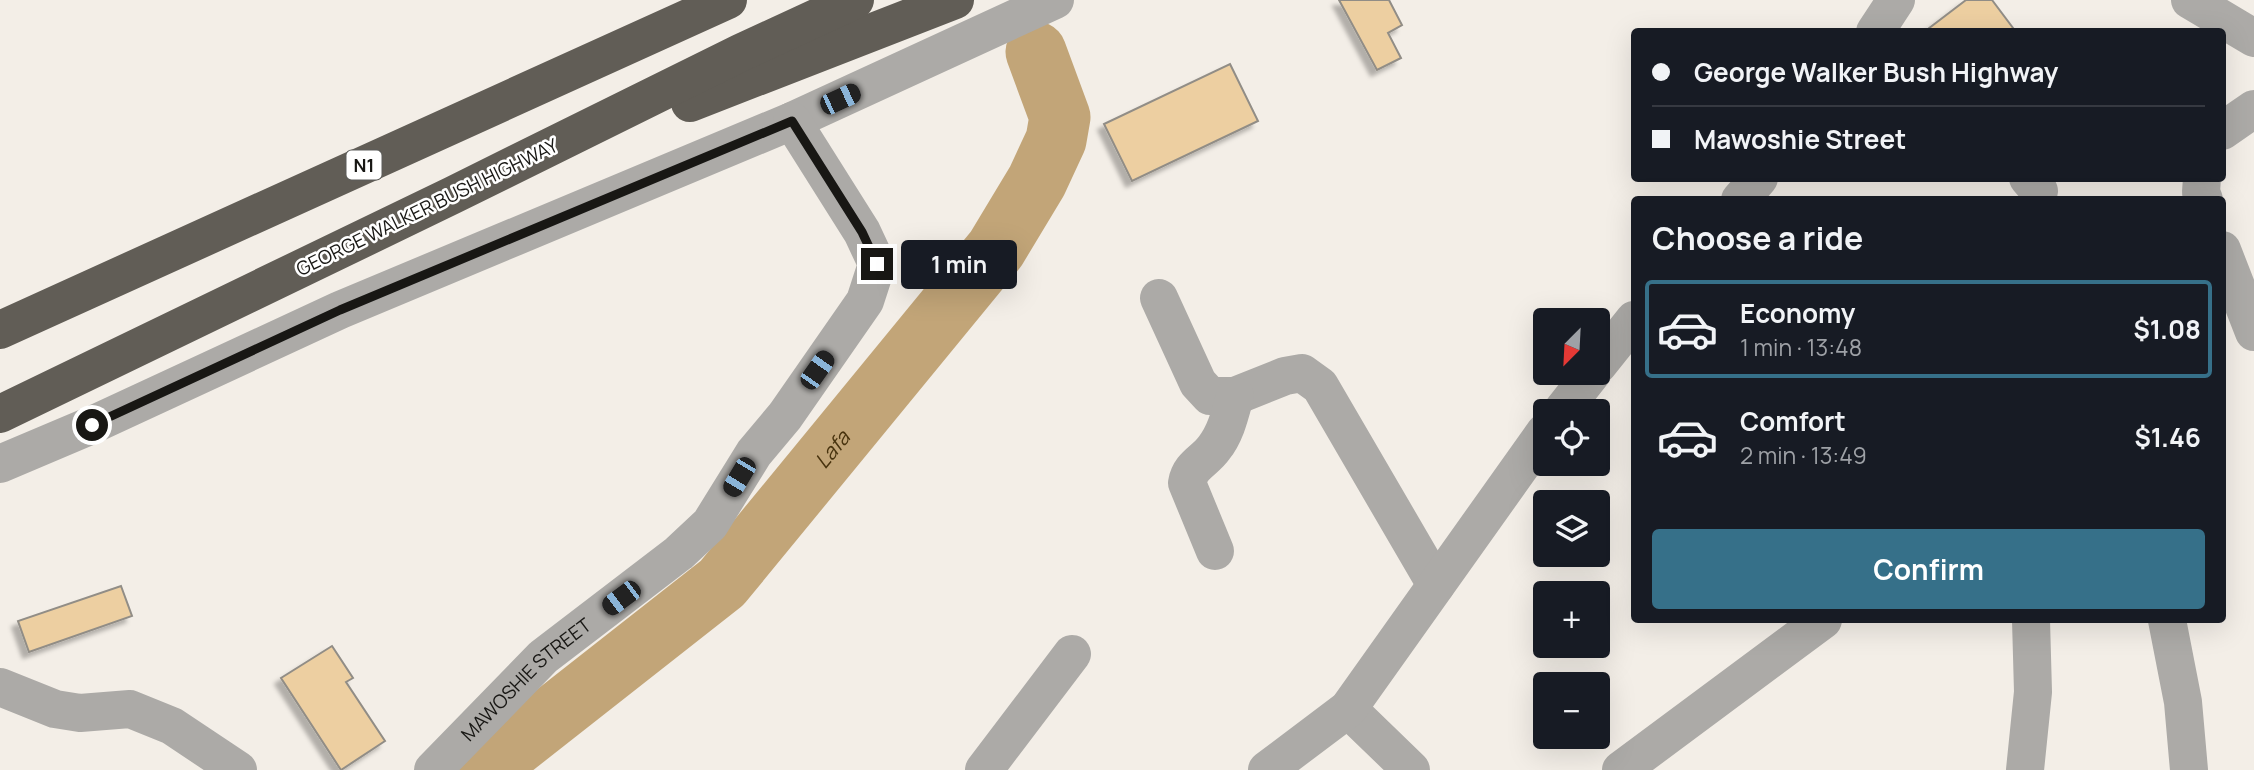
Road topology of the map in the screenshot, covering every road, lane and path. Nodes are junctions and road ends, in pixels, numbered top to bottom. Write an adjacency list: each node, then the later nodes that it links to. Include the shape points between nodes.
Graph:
1 (729, 0): 17 (highway, N1)
2 (855, 0): 11 (highway, GEORGE WALKER BUSH HIGHWAY)
3 (955, 0): 11 (highway)
4 (1055, 0): 8 (street)
5 (2190, 0): 6 (street)
6 (2254, 38)
7 (2254, 109): 9 (street)
8 (792, 121): 24 (street, via 340,310); 34 (street, MAWOSHIE STREET, via 877,264 865,302 754,453 710,524 680,553 543,657)
9 (2226, 128)
10 (1756, 182): 12 (street)
11 (453, 195): 22 (highway, GEORGE WALKER BUSH HIGHWAY)
12 (1743, 196)
13 (2226, 266): 16 (street)
14 (1159, 298): 20 (street, via 1198,383 1210,396)
15 (1631, 324): 18 (street)
16 (2241, 326)
17 (0, 330)
18 (1610, 350)
19 (1583, 385): 21 (street)
20 (1235, 396): 25 (street, via 1220,439 1188,474 1187,482); 26 (street, via 1302,373 1320,386)
21 (1571, 399)
22 (0, 414)
23 (1533, 449): 26 (street)
24 (0, 464)
25 (1215, 551)
26 (1436, 585): 32 (street)
27 (1819, 623): 38 (street)
28 (2031, 623): 39 (street, via 2033,692)
29 (2168, 623): 40 (street, via 2183,702)
30 (1072, 654): 35 (street)
31 (0, 687): 33 (street, via 55,709 80,713 130,709 172,726)
32 (1348, 709): 36 (street); 37 (street)
33 (237, 770)
34 (433, 770)
35 (984, 770)
36 (1267, 770)
37 (1411, 770)
38 (1621, 770)
39 (2025, 770)
40 (2189, 770)

